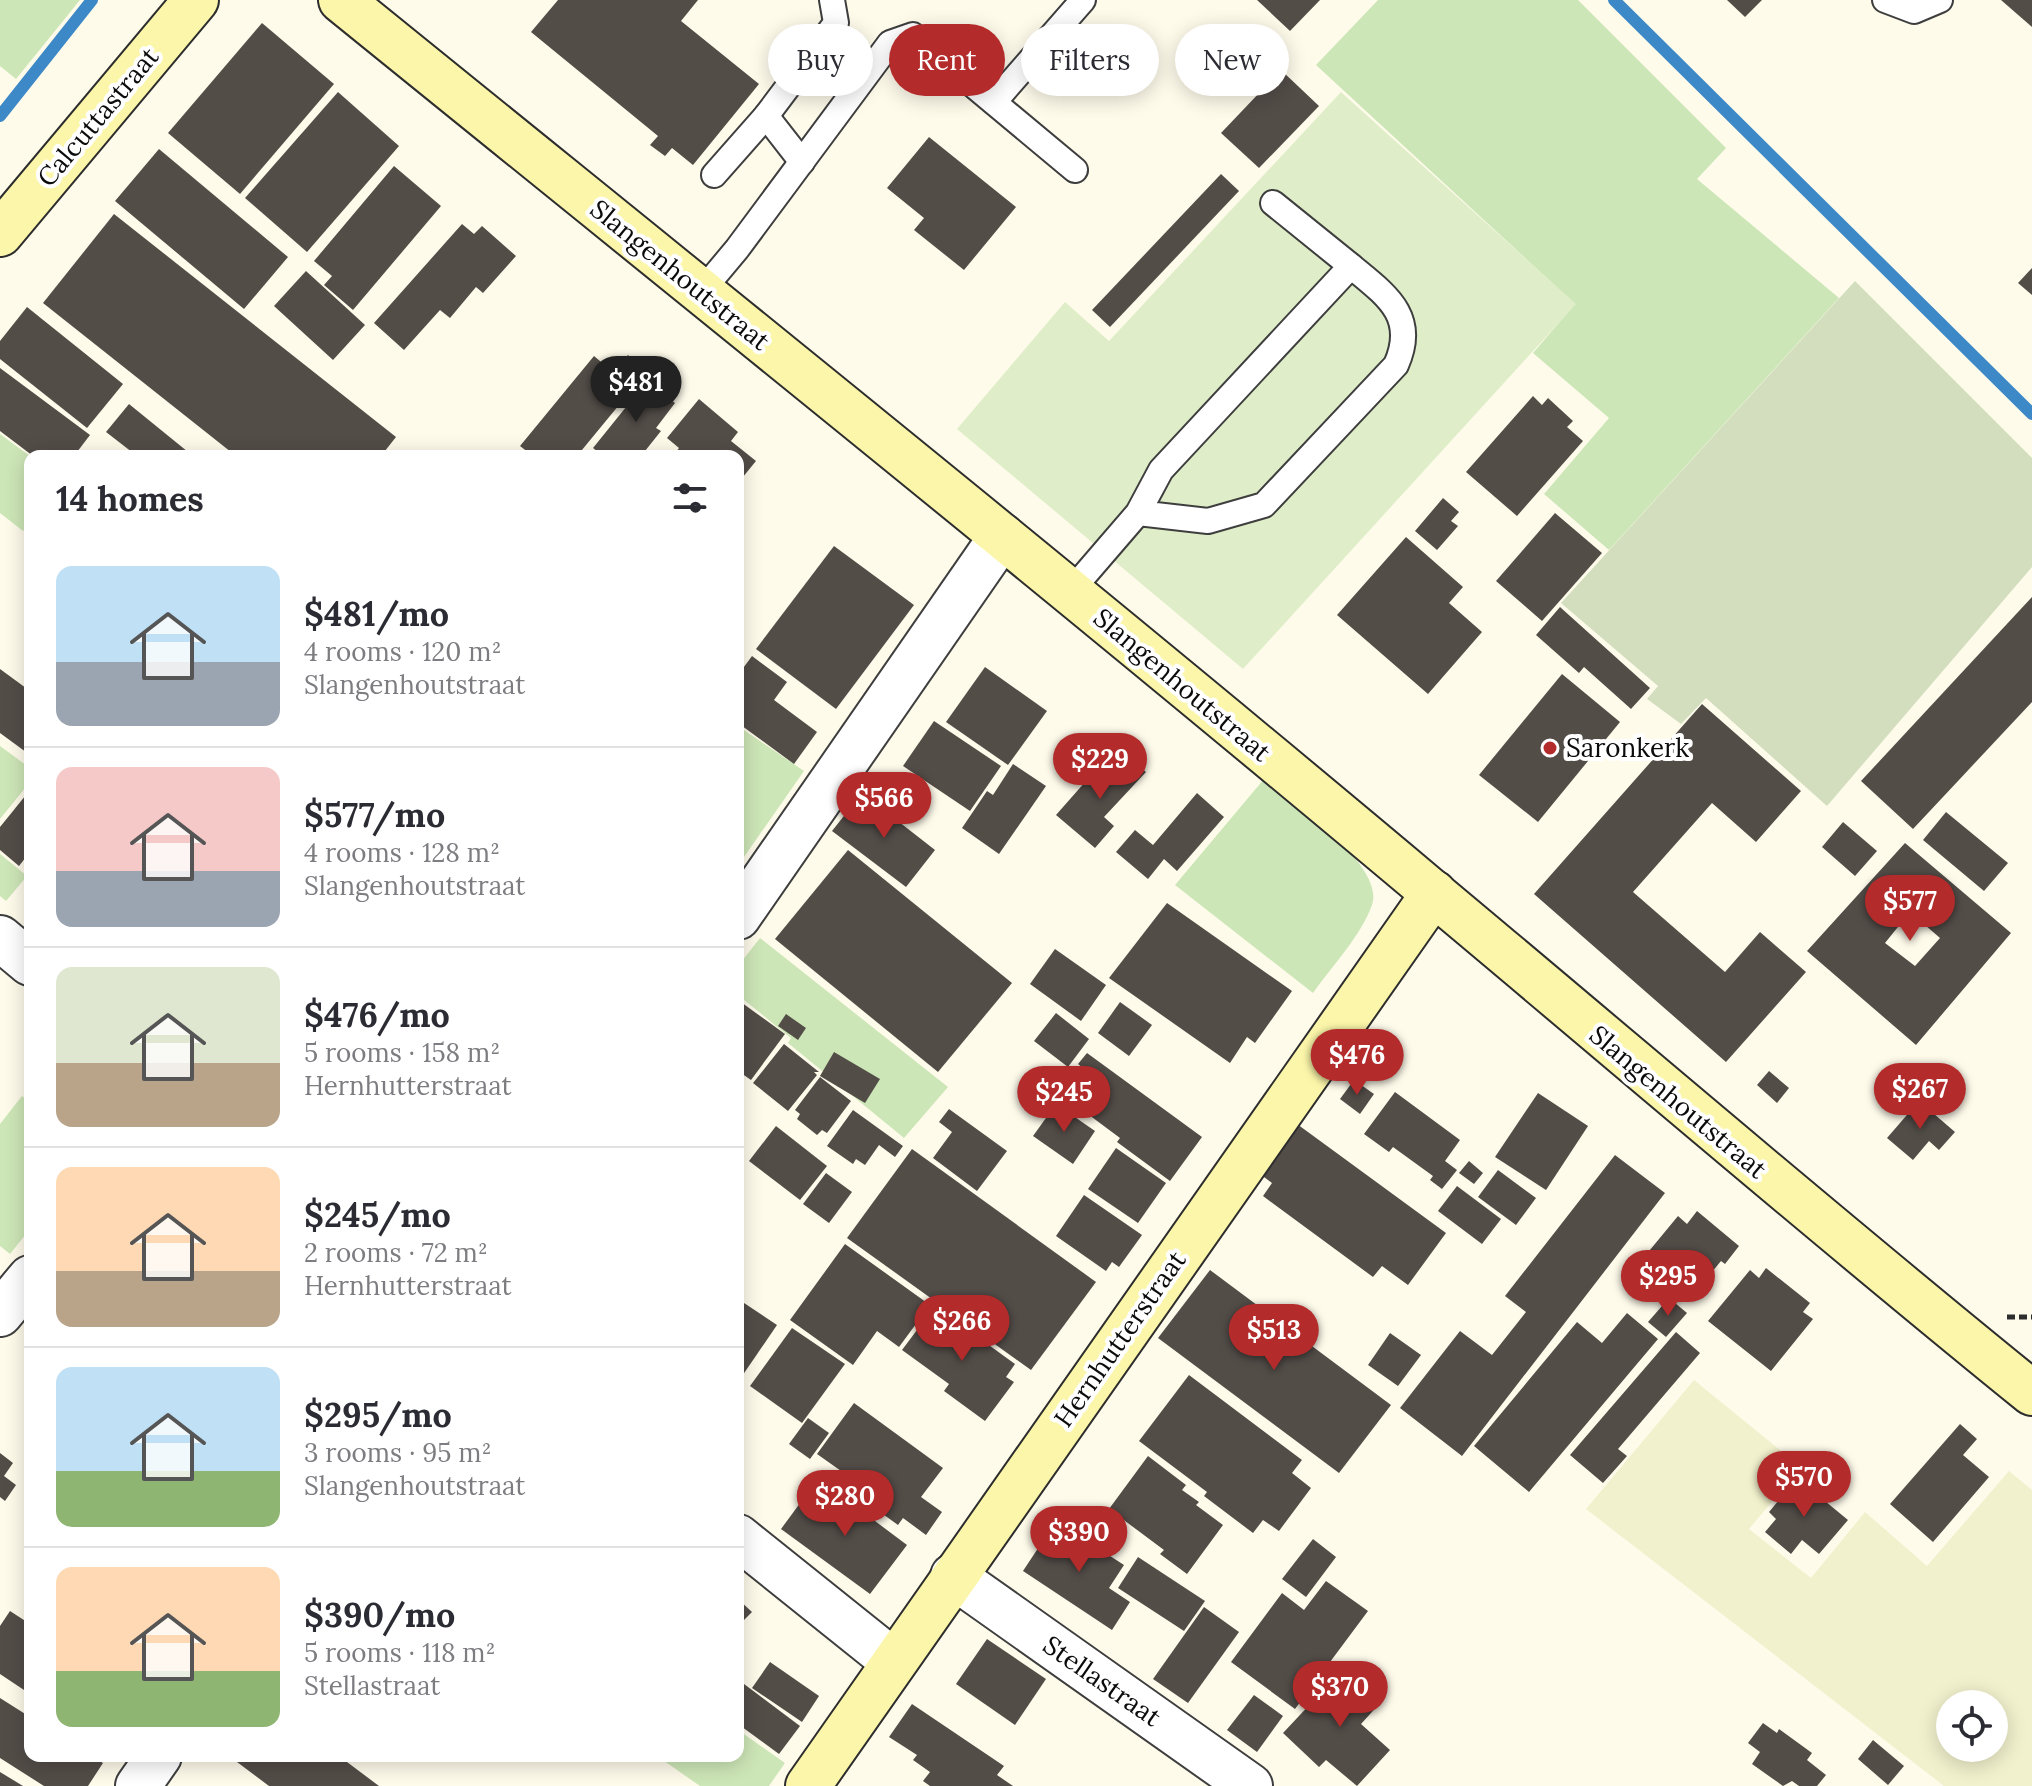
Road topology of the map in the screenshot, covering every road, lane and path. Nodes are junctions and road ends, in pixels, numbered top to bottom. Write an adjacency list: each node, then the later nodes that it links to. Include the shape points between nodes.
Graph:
1 (196, 0): 13 (main road, Calcuttastraat)
2 (341, 0): 15 (main road, Slangenhoutstraat)
3 (832, 0): 8 (lane, via 836,23)
4 (1083, 0): 7 (lane)
5 (1885, 0): 6 (lane, via 1914,11)
6 (1940, 0)
7 (994, 102): 9 (lane, via 913,35 890,43); 10 (lane)
8 (766, 116): 9 (lane); 11 (lane)
9 (802, 162): 15 (lane)
10 (1075, 170)
11 (714, 175)
12 (1273, 203): 14 (lane)
13 (0, 234)
14 (1351, 266): 16 (lane, via 1161,470); 16 (lane, via 1393,304 1403,323 1405,345 1396,365 1264,505 1208,521)
15 (701, 292): 17 (main road, Slangenhoutstraat)
16 (1138, 513): 18 (lane)
17 (1002, 536): 18 (main road, Slangenhoutstraat); 20 (street)
18 (1070, 592): 19 (main road, Slangenhoutstraat)
19 (1434, 893): 25 (main road, Slangenhoutstraat, via 1701,1122); 27 (main road, Hernhutterstraat)
20 (744, 908)
21 (0, 938): 22 (street)
22 (24, 958)
23 (24, 1285): 24 (street)
24 (0, 1314)
25 (2026, 1385)
26 (744, 1542): 28 (street)
27 (953, 1576): 28 (main road, Hernhutterstraat); 32 (street, Stellastraat)
28 (894, 1662): 31 (main road, Hernhutterstraat)
29 (155, 1762): 30 (street)
30 (138, 1786)
31 (808, 1786)
32 (1250, 1786)

